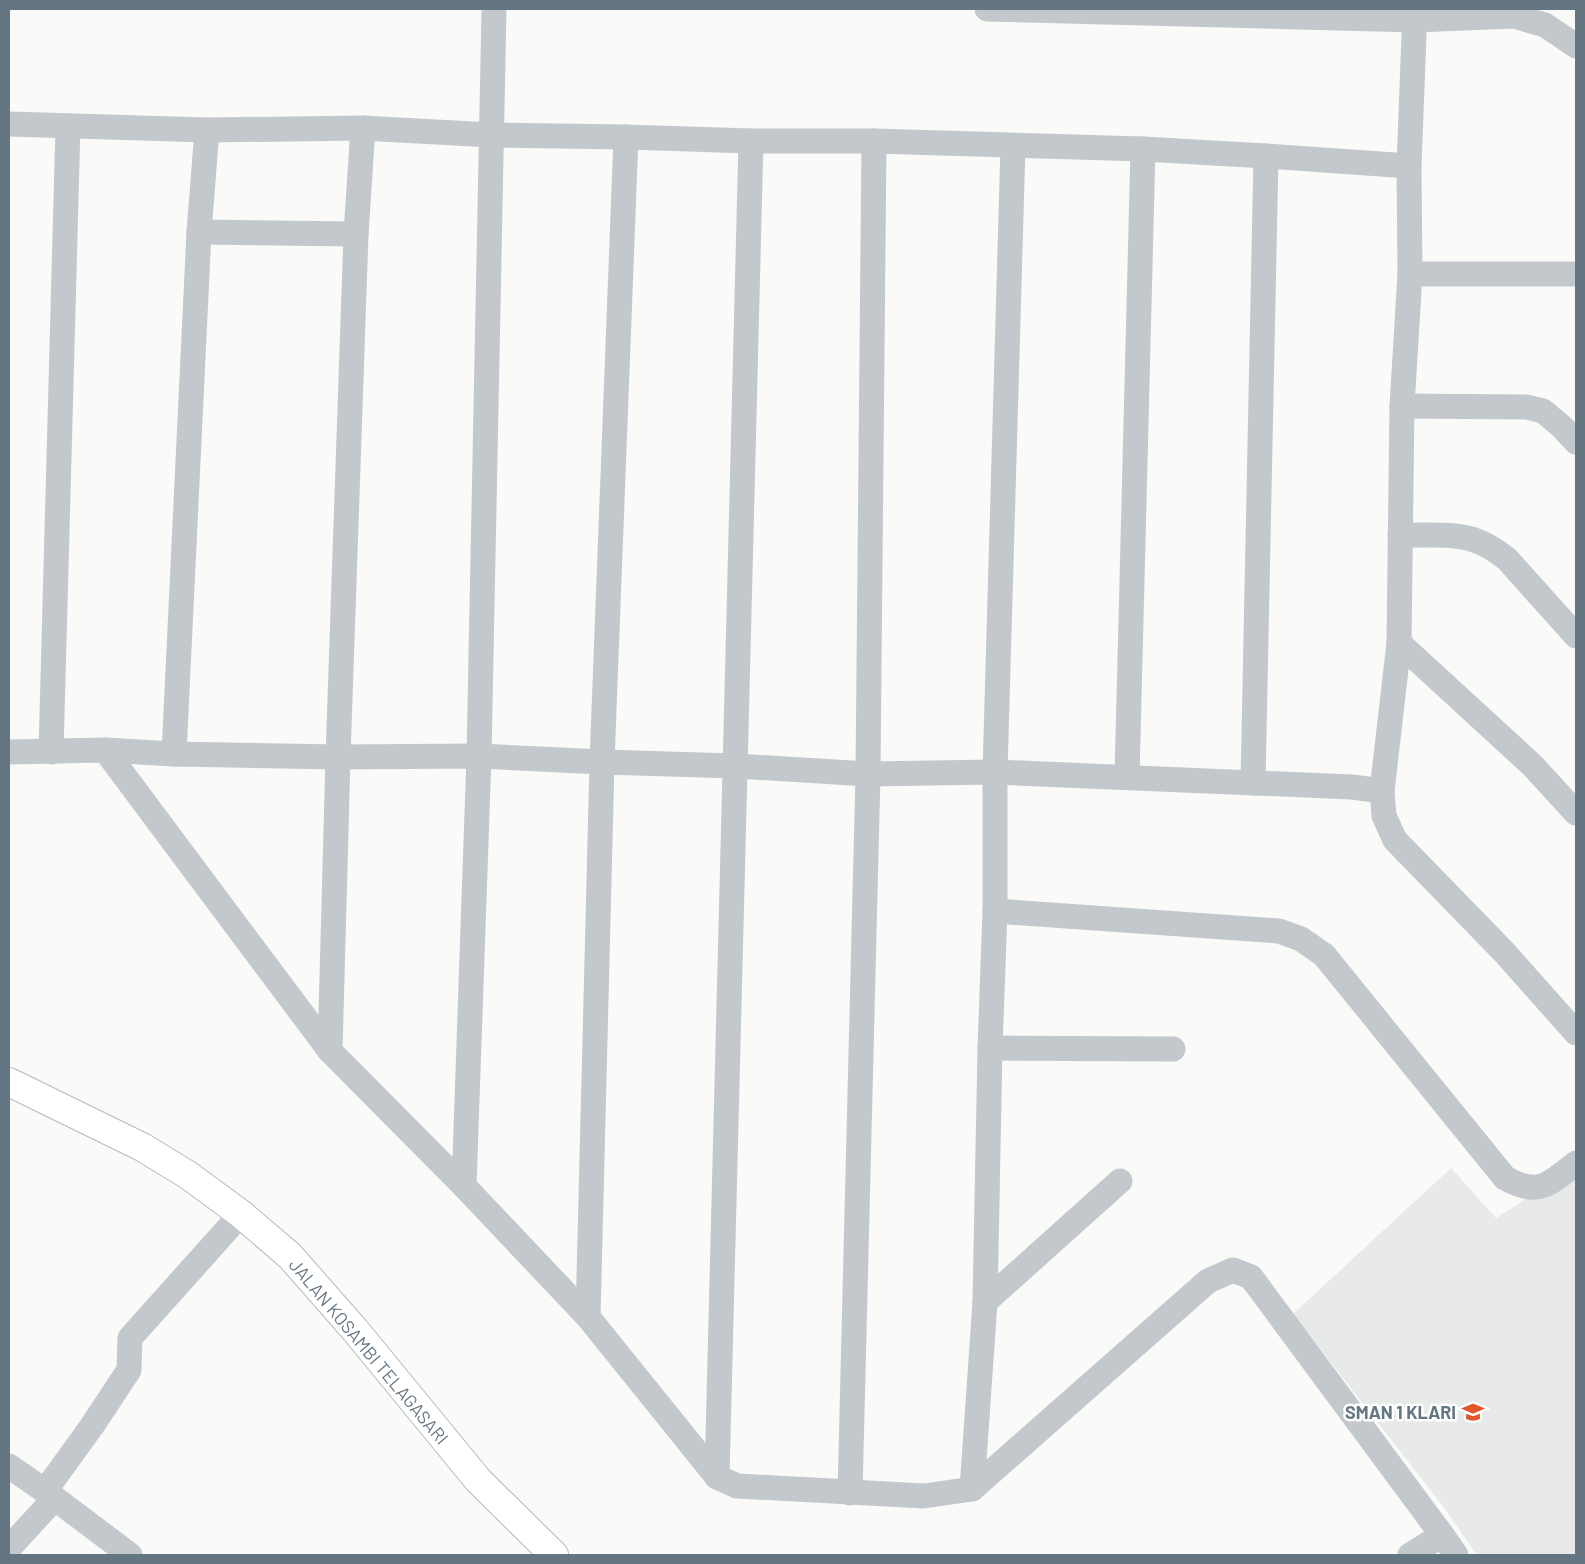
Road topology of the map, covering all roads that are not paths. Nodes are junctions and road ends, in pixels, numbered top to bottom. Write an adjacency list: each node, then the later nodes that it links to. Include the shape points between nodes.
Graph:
1 (494, 9): 9 (street)
2 (987, 9): 3 (street)
3 (1415, 14): 4 (street, via 1514,16 1545,25); 16 (street)
4 (1576, 46)
5 (9, 124): 6 (street)
6 (68, 126): 8 (street); 28 (street)
7 (363, 128): 8 (street); 9 (street); 18 (street)
8 (207, 130): 17 (street)
9 (491, 135): 10 (street); 30 (street)
10 (626, 137): 11 (street); 32 (street)
11 (751, 141): 12 (street); 33 (street)
12 (874, 141): 13 (street); 35 (street)
13 (1014, 146): 14 (street); 34 (street)
14 (1143, 149): 15 (street); 36 (street)
15 (1266, 156): 16 (street); 37 (street)
16 (1408, 166): 19 (street)
17 (199, 232): 18 (street); 29 (street)
18 (356, 234): 31 (street)
19 (1410, 274): 20 (street); 21 (street)
20 (1576, 274)
21 (1402, 406): 22 (street, via 1526,407 1544,411); 23 (street)
22 (1576, 442)
23 (1400, 536): 24 (street, via 1456,536 1477,540 1493,549 1507,560); 25 (street)
24 (1576, 636)
25 (1399, 643): 38 (street); 39 (street, via 1533,766)
26 (105, 750): 28 (street); 29 (street); 44 (street)
27 (9, 752): 28 (street)
28 (51, 752)
29 (174, 754): 31 (street)
30 (480, 756): 31 (street); 32 (street); 48 (street)
31 (338, 757): 44 (street)
32 (602, 762): 33 (street); 51 (street)
33 (736, 766): 35 (street); 53 (street)
34 (995, 772): 35 (street); 36 (street); 40 (street)
35 (868, 774): 55 (street)
36 (1127, 777): 37 (street)
37 (1253, 783): 38 (street, via 1352,787)
38 (1382, 792): 41 (street, via 1384,816 1395,840 1504,952)
39 (1576, 812)
40 (995, 911): 42 (street); 46 (street, via 1279,930 1301,939 1324,955 1505,1178 1525,1187 1542,1187)
41 (1576, 1033)
42 (990, 1048): 43 (street); 50 (street)
43 (1173, 1049)
44 (330, 1051): 48 (street)
45 (9, 1082): 49 (main road, JALAN KOSAMBI TELAGASARI, via 142,1147 188,1174)
46 (1576, 1163)
47 (1120, 1181): 50 (street)
48 (464, 1186): 51 (street)
49 (241, 1214): 56 (street, via 130,1338 129,1370); 60 (main road, JALAN KOSAMBI TELAGASARI, via 290,1256 478,1480)
50 (985, 1302): 54 (street)
51 (588, 1317): 53 (street)
52 (9, 1466): 56 (street)
53 (717, 1478): 55 (street, via 737,1486)
54 (972, 1489): 55 (street, via 924,1496); 57 (street, via 1208,1281 1233,1270 1252,1277)
55 (850, 1493)
56 (50, 1495): 58 (street); 59 (street)
57 (1449, 1545): 61 (street)
58 (9, 1548)
59 (130, 1555)
60 (554, 1555)
61 (1410, 1555)

